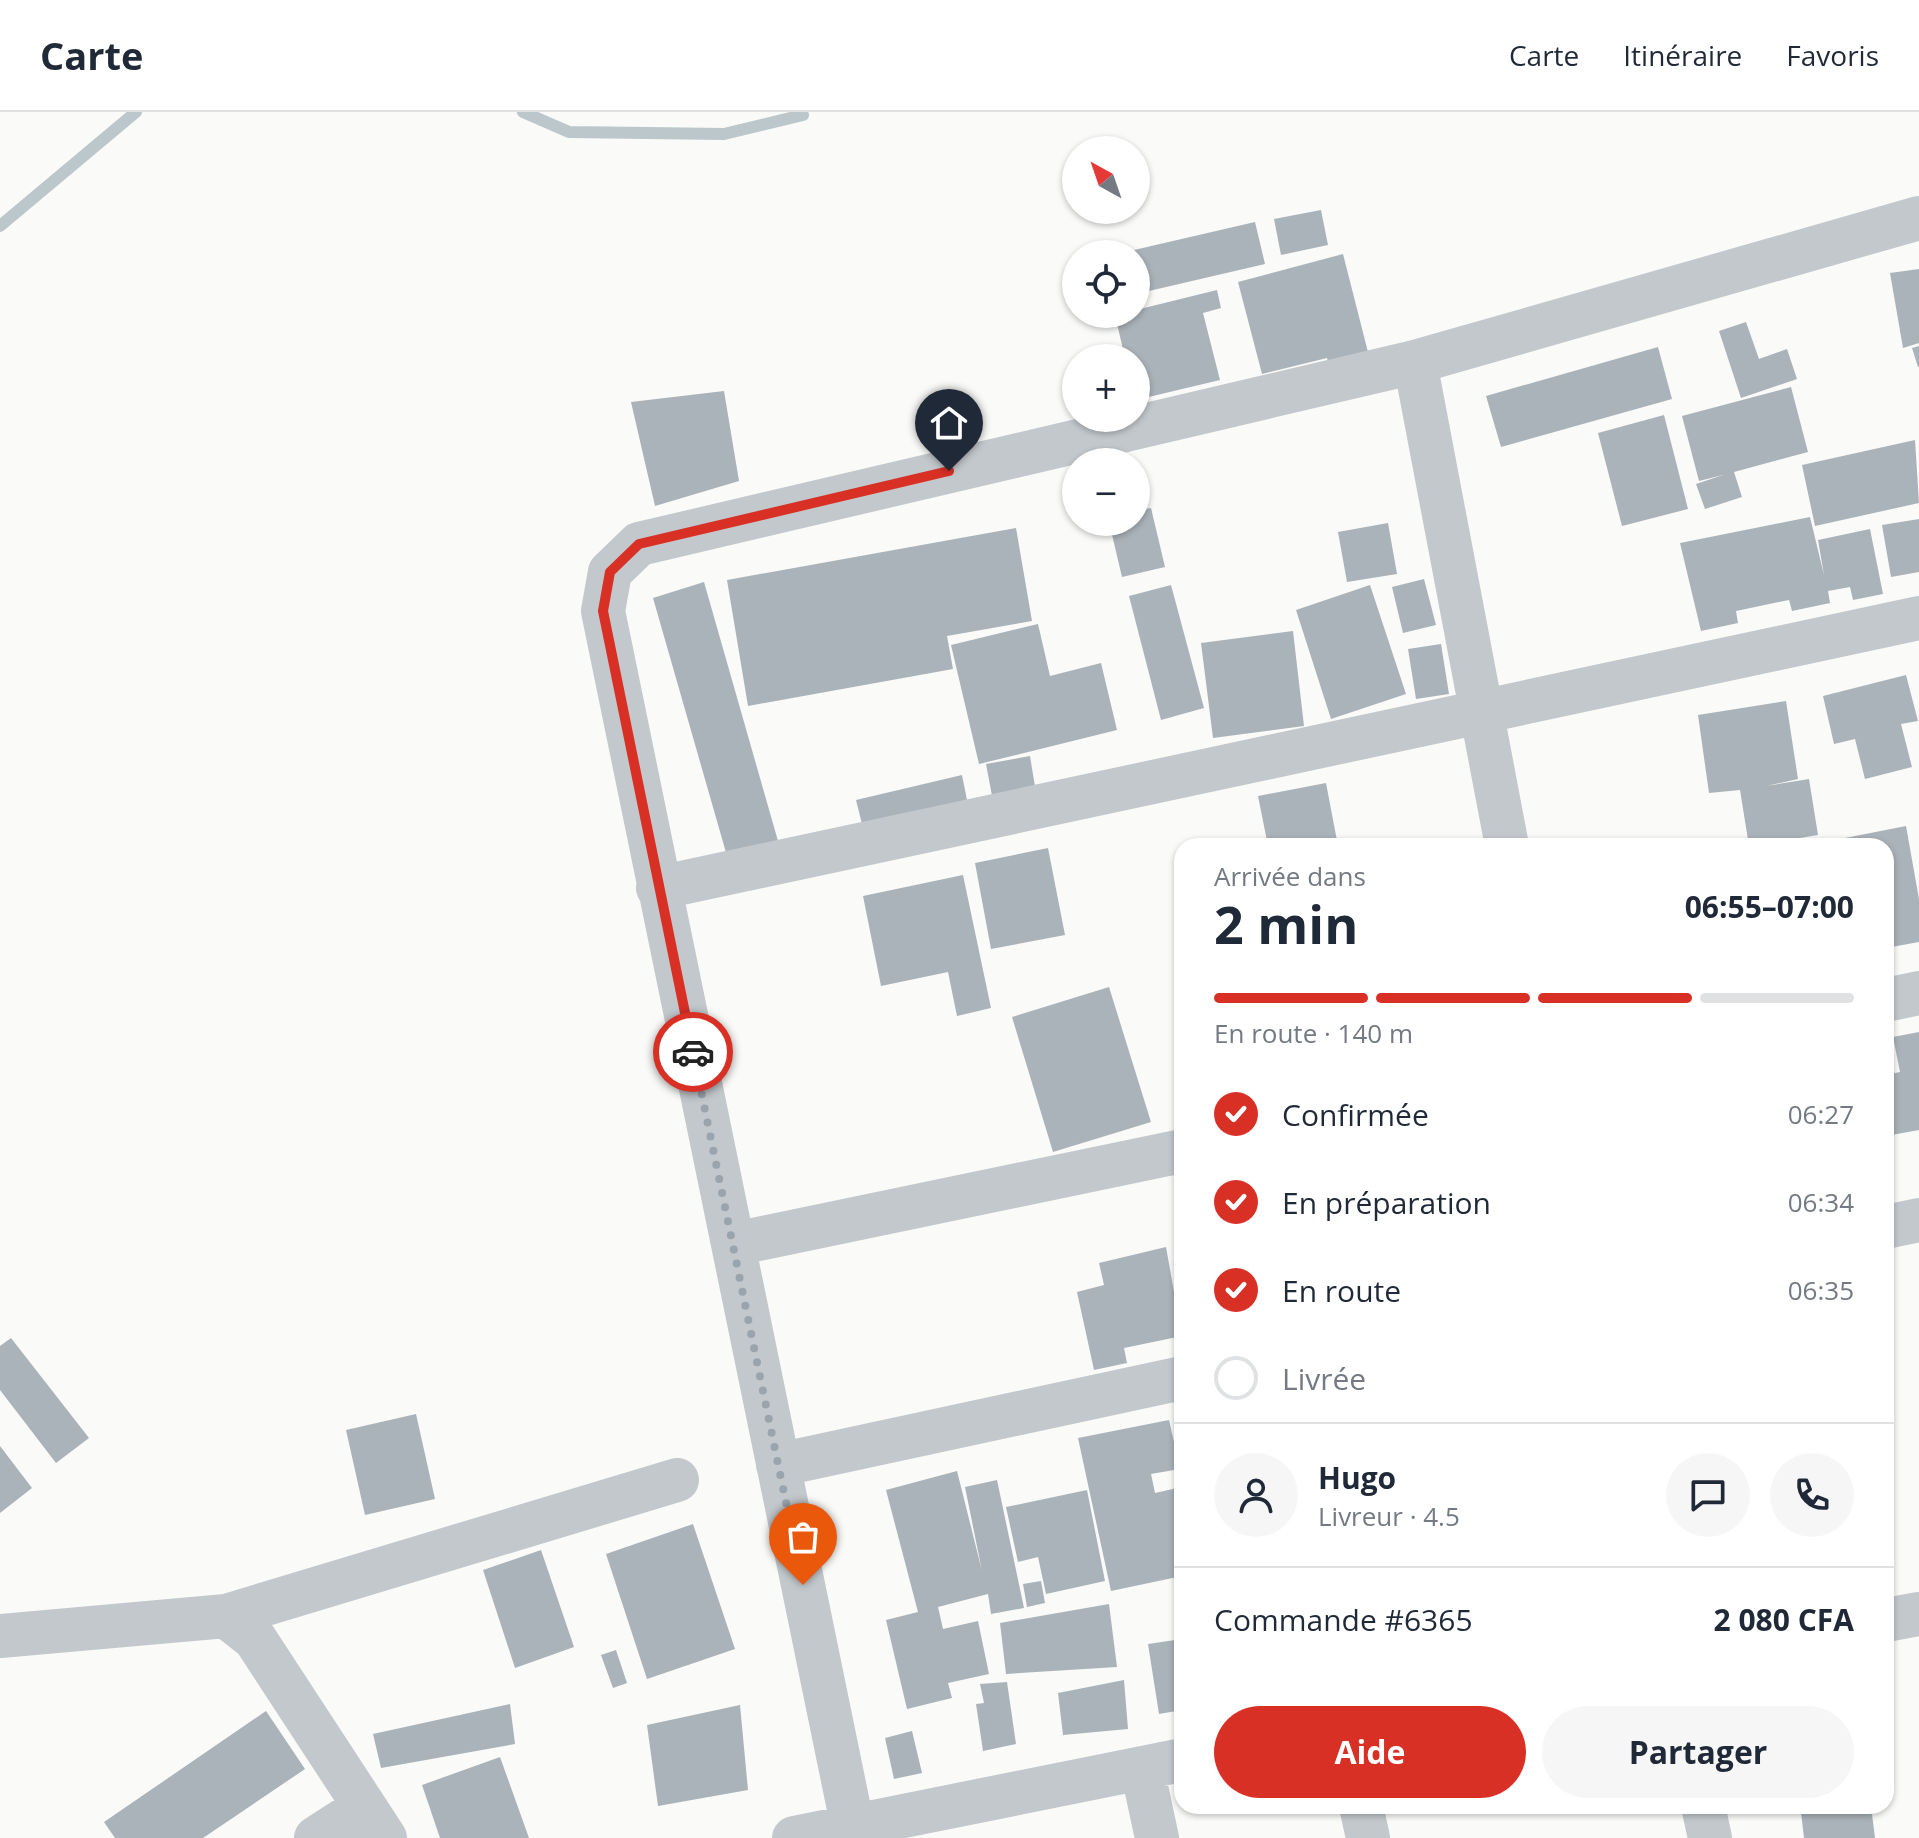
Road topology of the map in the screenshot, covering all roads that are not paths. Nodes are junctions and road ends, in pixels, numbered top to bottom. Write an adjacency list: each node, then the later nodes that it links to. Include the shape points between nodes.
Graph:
1 (1919, 218): 2 (street)
2 (1415, 362): 4 (street); 6 (street, via 639,544 610,572 603,611)
3 (1919, 618): 4 (street)
4 (1480, 711): 5 (street); 6 (street)
5 (1505, 838)
6 (658, 888): 12 (street)
7 (1919, 993): 8 (street)
8 (1894, 998)
9 (1174, 1153): 12 (street)
10 (1919, 1220): 11 (street)
11 (1894, 1225)
12 (734, 1244): 14 (street)
13 (1174, 1380): 14 (street)
14 (778, 1465): 24 (street)
15 (677, 1480): 17 (street)
16 (1919, 1614): 18 (street)
17 (226, 1616): 19 (street); 23 (street, via 255,1639)
18 (1894, 1619)
19 (0, 1636)
20 (1162, 1764): 24 (street); 27 (street)
21 (1363, 1814): 28 (street)
22 (1705, 1814): 29 (street)
23 (375, 1822): 25 (street)
24 (854, 1832): 26 (street)
25 (316, 1838)
26 (794, 1838)
27 (1157, 1838)
28 (1368, 1838)
29 (1710, 1838)

